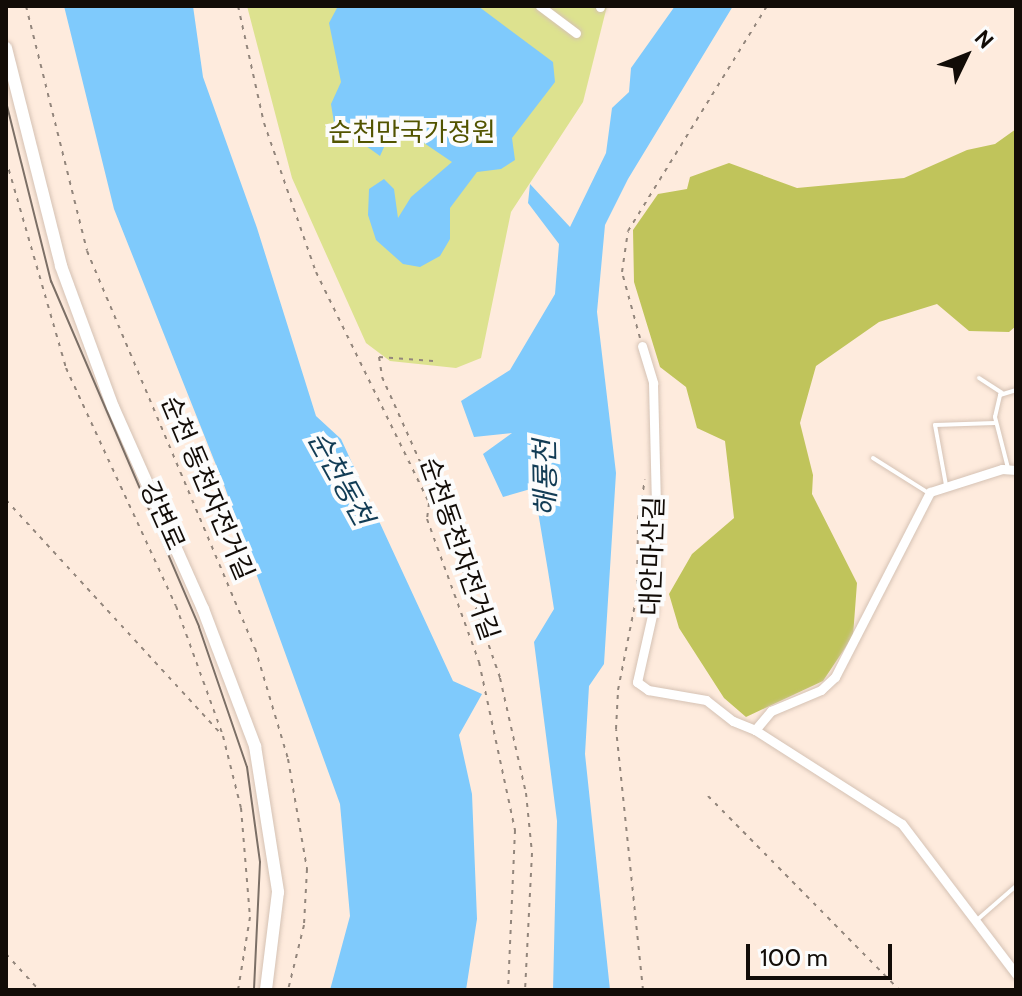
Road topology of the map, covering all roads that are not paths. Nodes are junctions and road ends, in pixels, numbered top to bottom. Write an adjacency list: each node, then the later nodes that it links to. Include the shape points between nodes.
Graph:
1 (540, 6): 2 (street)
2 (576, 33)
3 (6, 48): 17 (street, 강변로, via 61,266 113,407 203,609 255,746 278,892)
4 (642, 346): 13 (street, 대안마산길, via 653,383 656,510 653,611 636,677 641,688 699,696)
5 (979, 378): 7 (lane)
6 (1016, 390): 7 (lane)
7 (1002, 393): 8 (lane)
8 (995, 423): 10 (lane); 11 (lane, via 935,425)
9 (873, 458): 12 (lane)
10 (1012, 469): 11 (street)
11 (946, 485): 12 (street)
12 (929, 494): 13 (street, via 835,677 821,690 771,711)
13 (755, 730): 15 (street, 대안마산길, via 909,829)
14 (1016, 886): 15 (lane)
15 (977, 920): 16 (street, 대안마산길)
16 (1015, 970)
17 (266, 990)

